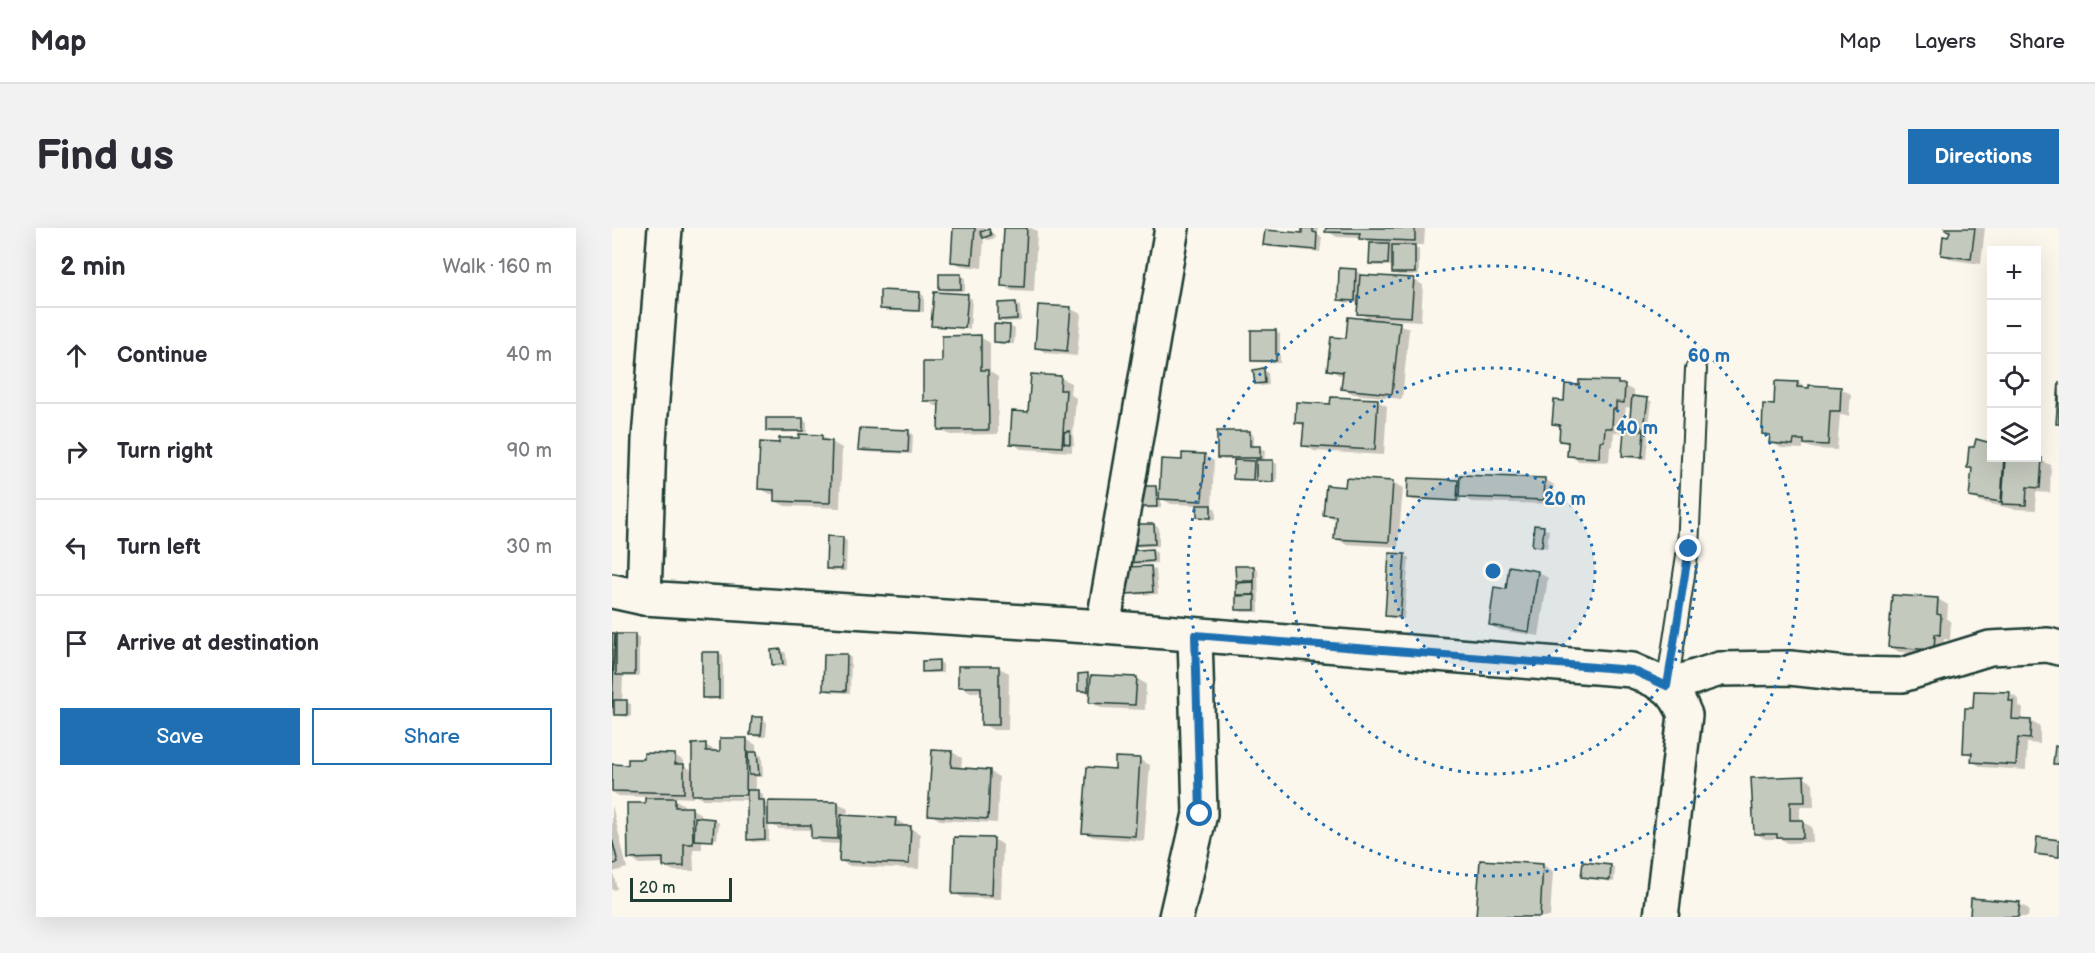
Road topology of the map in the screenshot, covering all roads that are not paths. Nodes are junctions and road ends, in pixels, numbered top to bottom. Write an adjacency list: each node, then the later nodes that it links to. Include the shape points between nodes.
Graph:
1 (665, 228): 5 (street)
2 (1172, 228): 6 (street)
3 (1696, 369): 9 (lane, via 1689,549)
4 (612, 591): 5 (street)
5 (644, 598): 6 (street)
6 (1104, 627): 7 (street)
7 (1195, 635): 9 (street, via 1632,670); 10 (street, via 1200,814)
8 (2059, 648): 9 (street, via 1990,648 1902,675 1790,668 1720,669)
9 (1667, 686): 11 (street, via 1684,715)
10 (1176, 917)
11 (1661, 917)

